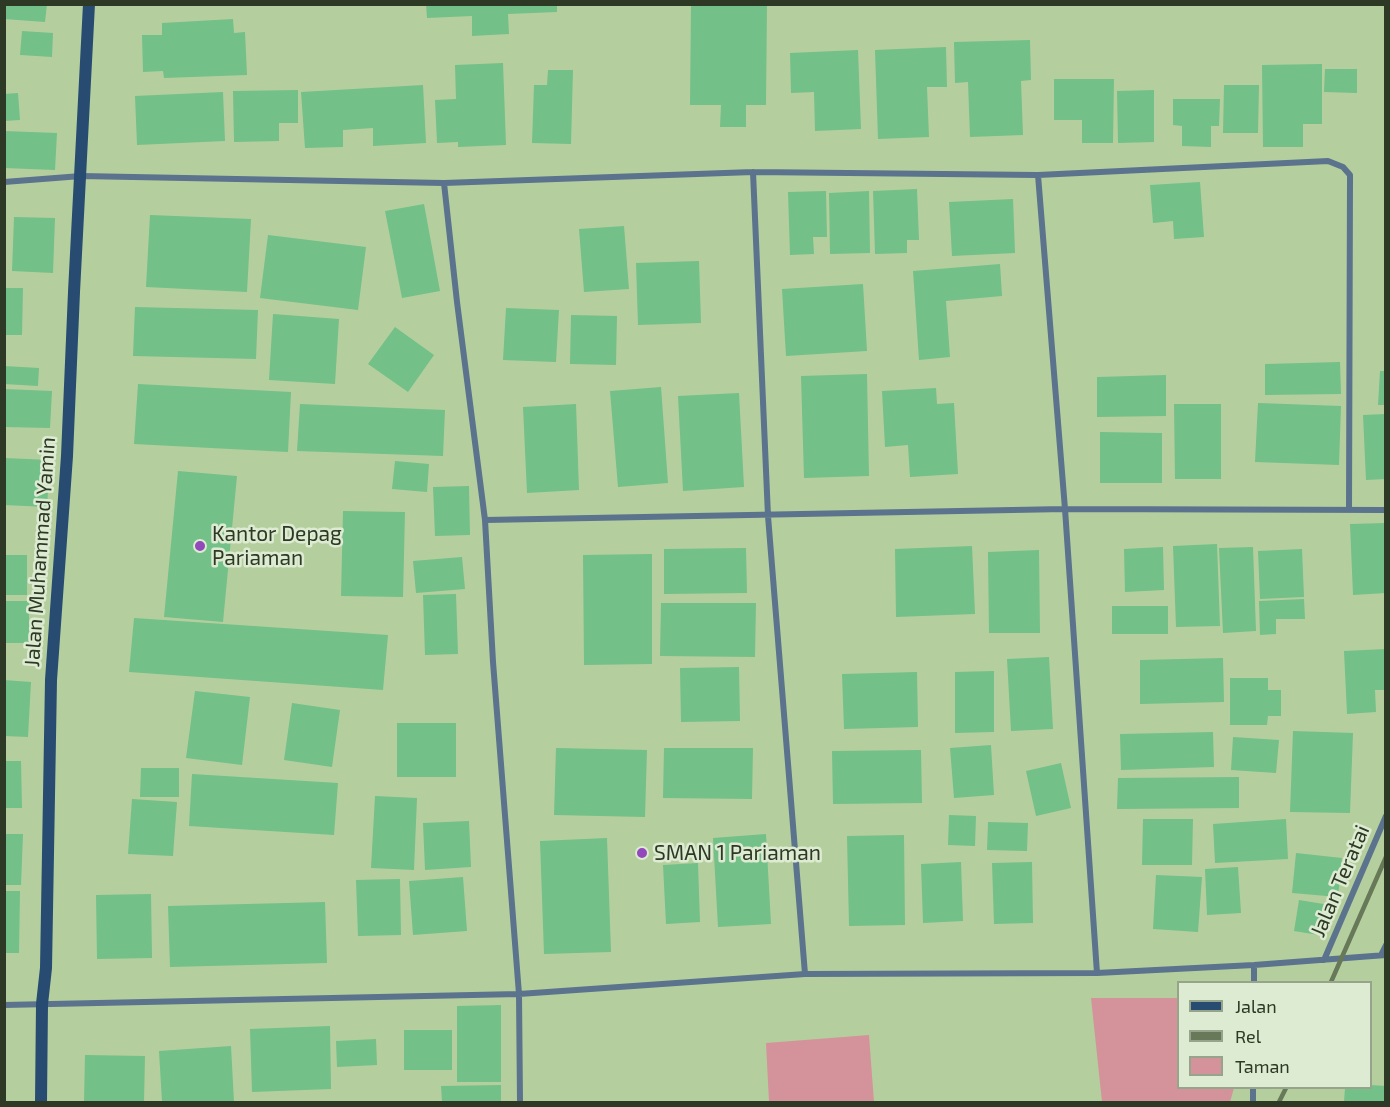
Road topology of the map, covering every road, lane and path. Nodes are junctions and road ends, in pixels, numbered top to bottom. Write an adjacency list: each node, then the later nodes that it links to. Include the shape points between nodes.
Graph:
1 (89, 4): 4 (street, Jalan Muhammad Yamin)
2 (753, 172): 3 (street); 6 (street); 10 (street)
3 (1038, 175): 7 (street); 8 (street, via 1328,161 1343,167 1350,175)
4 (81, 176): 5 (street); 6 (street); 21 (street, Jalan Muhammad Yamin, via 51,680)
5 (4, 182)
6 (444, 183): 11 (street)
7 (1065, 509): 8 (street); 10 (street); 17 (street)
8 (1349, 510): 9 (street)
9 (1386, 510)
10 (768, 516): 11 (street); 18 (street)
11 (486, 520): 20 (street)
12 (1386, 816): 15 (street, Jalan Teratai)
13 (1386, 945): 14 (street)
14 (1383, 955): 15 (street)
15 (1324, 960): 16 (street)
16 (1254, 964): 17 (street); 19 (street)
17 (1097, 973): 18 (street)
18 (805, 974): 20 (street)
19 (1254, 981)
20 (519, 994): 21 (street); 24 (street)
21 (42, 1004): 22 (street); 23 (street, Jalan Muhammad Yamin)
22 (4, 1005)
23 (41, 1102)
24 (520, 1102)

